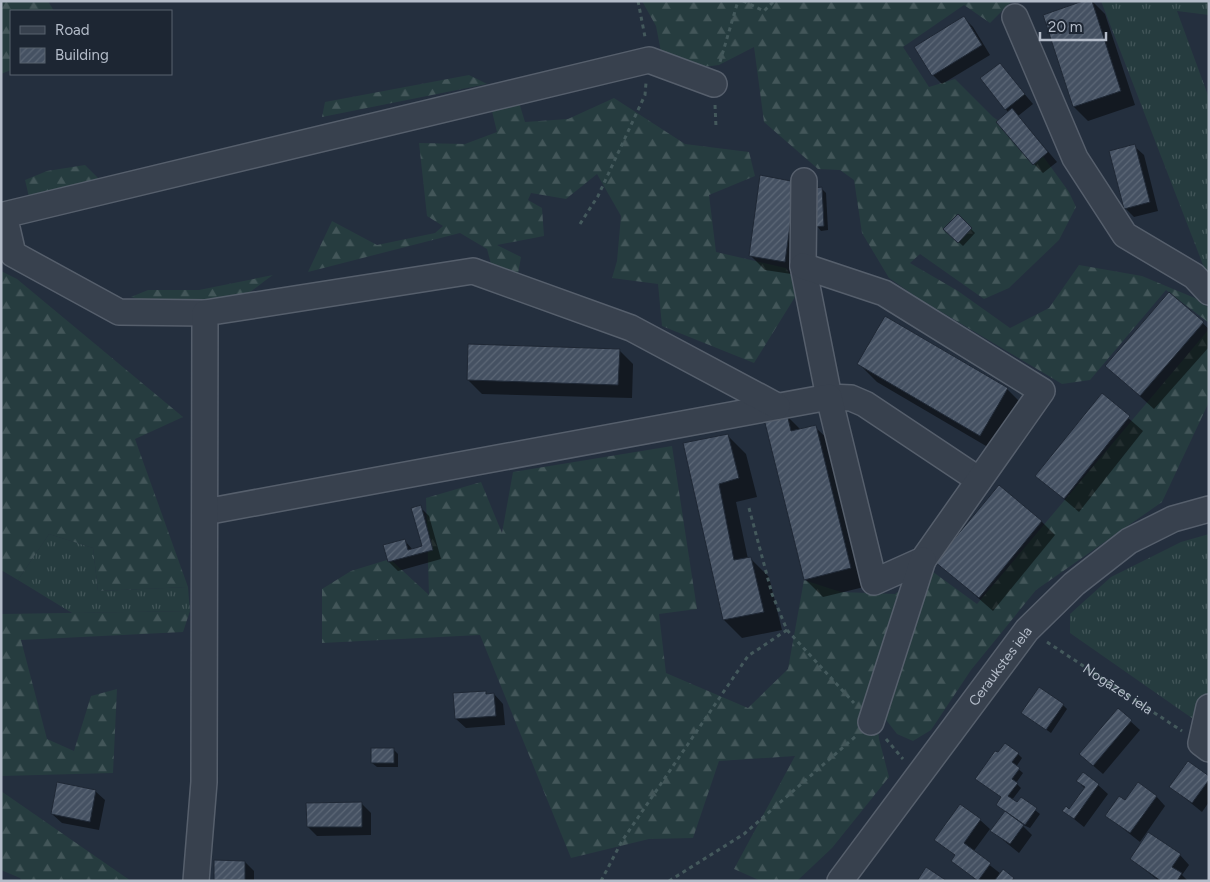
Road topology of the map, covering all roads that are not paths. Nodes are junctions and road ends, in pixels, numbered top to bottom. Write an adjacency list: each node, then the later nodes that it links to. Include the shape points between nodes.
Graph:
1 (1015, 17): 5 (street, via 1075,158 1125,235 1194,276)
2 (714, 84): 6 (street, via 649,60 4,215 13,254 119,312)
3 (804, 181): 4 (street)
4 (802, 266): 7 (street); 9 (street, via 884,294 1042,391)
5 (1209, 292)
6 (205, 313): 8 (street, via 473,271 631,328); 11 (street)
7 (829, 397): 8 (street); 9 (street, via 851,398 865,404); 12 (street, via 874,582)
8 (777, 406): 11 (street)
9 (980, 480): 12 (street)
10 (1209, 509): 17 (street, Ceraukstes iela, via 1173,519 1129,541 1074,584 1027,630)
11 (205, 512): 16 (street, via 204,782)
12 (923, 560): 14 (street)
13 (1209, 707): 15 (street)
14 (871, 722)
15 (1205, 746)
16 (196, 881)
17 (840, 881)

